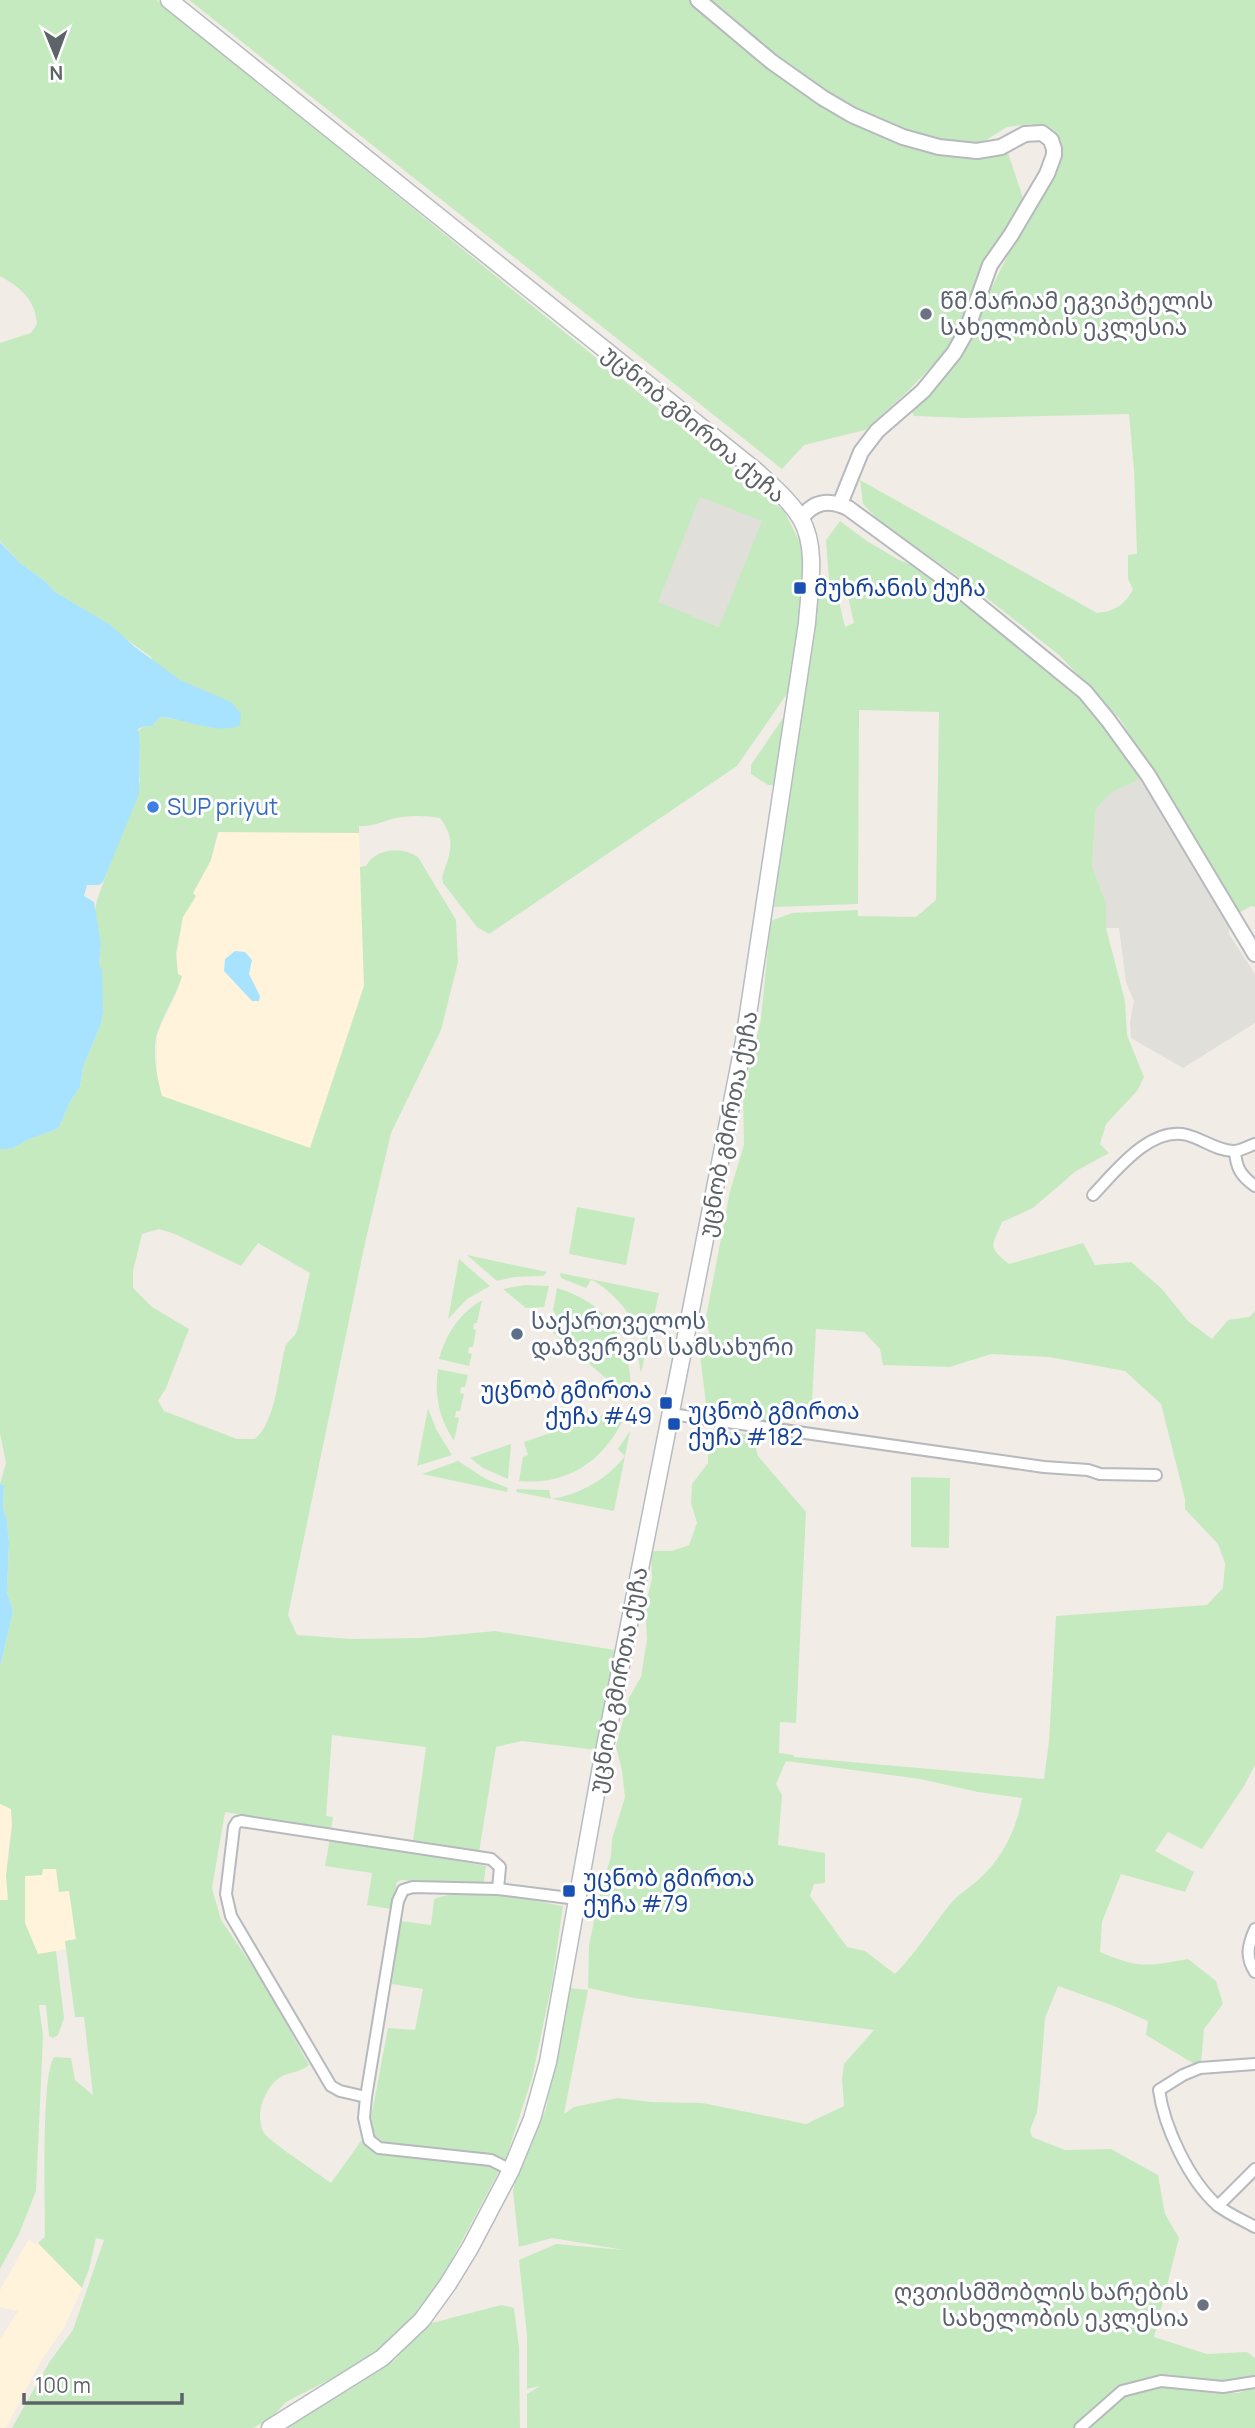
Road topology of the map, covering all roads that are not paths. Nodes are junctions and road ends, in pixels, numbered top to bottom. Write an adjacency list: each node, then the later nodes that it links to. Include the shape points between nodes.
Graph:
1 (169, 0): 4 (main road, უცნობ გმირთა ქუჩა, via 704,427 780,493)
2 (698, 0): 3 (street, via 772,62 824,98 903,137 977,151 1001,147 1025,134 1042,134 1054,149 1047,174 990,265 954,353 923,391 877,430 862,452)
3 (840, 504): 4 (street, via 819,503); 5 (street, via 960,590 1085,692 1148,775)
4 (801, 519): 10 (main road, უცნობ გმირთა ქუჩა, via 809,541 807,623 782,797 744,1041)
5 (1255, 954)
6 (1255, 1144): 7 (street)
7 (1235, 1151): 8 (street, via 1236,1165); 9 (street, via 1168,1134 1136,1151)
8 (1255, 1186)
9 (1093, 1195)
10 (671, 1414): 11 (street, via 1044,1467); 13 (main road, უცნობ გმირთა ქუჩა)
11 (1156, 1475)
12 (498, 1889): 13 (street); 17 (street, via 413,1887 400,1895); 17 (street, via 500,1867 491,1859 237,1822 226,1894 231,1916 331,2086)
13 (577, 1899): 19 (main road, უცნობ გმირთა ქუჩა, via 548,2063)
14 (1255, 1929): 15 (street, via 1248,1944 1249,1963)
15 (1255, 1972)
16 (1255, 2064): 20 (street, via 1200,2068 1159,2090 1172,2135 1198,2184)
17 (366, 2097): 19 (street, via 369,2140 379,2148 491,2160)
18 (1255, 2169): 20 (street)
19 (511, 2170): 23 (main road, უცნობ გმირთა ქუჩა, via 465,2257 422,2319 382,2358)
20 (1218, 2206): 21 (street)
21 (1255, 2227)
22 (1255, 2382): 24 (street, via 1223,2387 1161,2381 1122,2391)
23 (270, 2428)
24 (1080, 2428)

